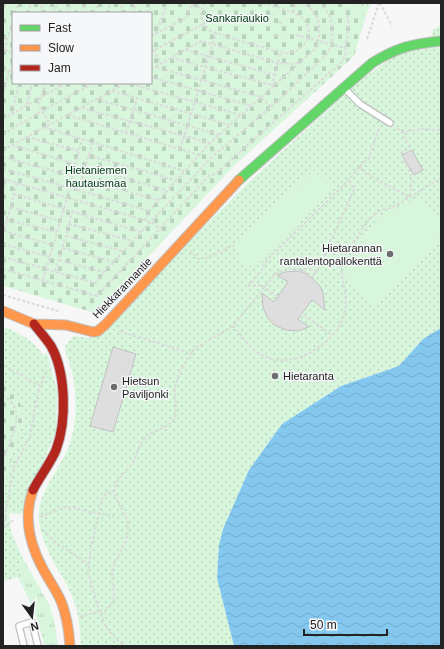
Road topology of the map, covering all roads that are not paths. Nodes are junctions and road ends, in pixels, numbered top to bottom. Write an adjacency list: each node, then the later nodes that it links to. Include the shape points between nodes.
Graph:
1 (441, 41): 2 (street, Hiekkarannantie, via 412,44 387,55 367,66)
2 (344, 88): 3 (lane, via 360,104); 5 (street, Hiekkarannantie, via 243,176 98,331 66,325)
3 (390, 123)
4 (3, 311): 5 (street)
5 (34, 324): 8 (street, via 52,348 61,377 63,410 56,450 34,484 30,497 29,531 37,559 61,601 68,622)
6 (24, 646): 7 (lane, via 19,626 32,622)
7 (38, 646)
8 (70, 646)

